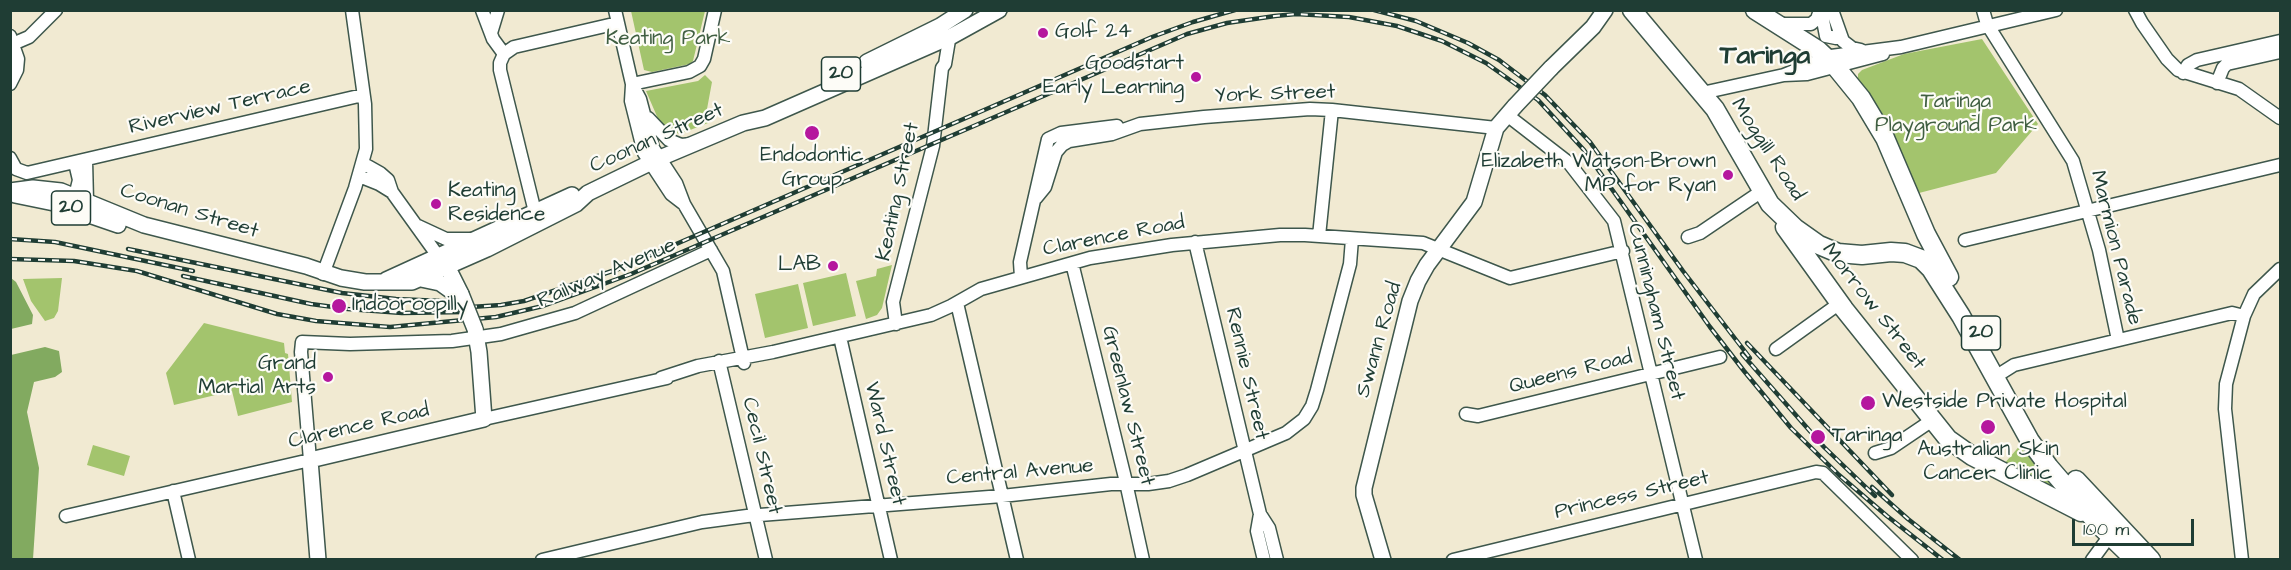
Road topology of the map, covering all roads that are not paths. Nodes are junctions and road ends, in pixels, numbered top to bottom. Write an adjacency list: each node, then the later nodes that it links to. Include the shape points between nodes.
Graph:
1 (56, 10): 24 (street, via 29,37)
2 (352, 10): 38 (street)
3 (482, 10): 21 (street)
4 (498, 10): 21 (street)
5 (716, 10): 36 (street, via 700,66)
6 (981, 10): 32 (main road, Coonan Street)
7 (999, 10): 22 (main road, Coonan Street / 20)
8 (1605, 10): 41 (main road, Swann Road, bridge)
9 (1632, 10): 37 (highway, Moggill Road / 20)
10 (1755, 10): 18 (highway, 20)
11 (1821, 10): 18 (street, via 1810,25); 20 (street, via 1826,36 1836,38)
12 (1832, 10): 20 (street)
13 (1983, 10): 19 (street, Marmion Parade)
14 (2056, 10): 19 (street)
15 (2135, 10): 33 (street, via 2167,59)
16 (964, 11): 43 (main road, Coonan Street / 20, via 931,31 761,110)
17 (616, 17): 29 (street, via 512,48); 36 (street)
18 (1779, 24): 30 (highway, 20)
19 (1988, 26): 26 (street); 58 (street, Marmion Parade, via 2073,160)
20 (1839, 31): 27 (street, via 1846,44)
21 (491, 33): 29 (street)
22 (952, 36): 25 (main road, Coonan Street / 20); 31 (street, Keating Street)
23 (2280, 41): 33 (street, via 2197,60)
24 (12, 42): 34 (street, via 18,64)
25 (926, 46): 31 (street, via 938,54); 32 (main road, Coonan Street / 20)
26 (1901, 47): 27 (street); 30 (street, via 1883,55)
27 (1864, 50): 30 (street)
28 (2280, 52): 35 (street, via 2228,64)
29 (504, 54): 59 (street, via 500,70)
30 (1831, 62): 37 (street); 57 (highway, 20, via 1877,123)
31 (942, 68): 83 (street, Keating Street, via 933,146 893,302)
32 (867, 72): 43 (main road, Coonan Street / 20, via 765,118)
33 (2183, 73): 35 (street)
34 (12, 81)
35 (2217, 83): 42 (street, via 2239,89)
36 (632, 84): 39 (street); 47 (street, via 631,101 639,138 644,153)
37 (1702, 93): 55 (highway, Moggill Road / 20, via 1725,124)
38 (363, 95): 46 (street, Riverview Terrace); 49 (street, via 367,140)
39 (642, 106): 45 (street, via 667,140); 47 (street)
40 (1332, 110): 44 (street, York Street); 62 (street); 76 (street, York Street, via 1204,117 1052,136 1046,144 1036,188 1020,262)
41 (1511, 111): 44 (main road, Swann Road); 70 (street, Cunningham Street, via 1569,163 1610,215)
42 (2280, 118)
43 (743, 123): 45 (main road, Coonan Street / 20)
44 (1496, 128): 69 (main road, Swann Road, via 1474,202)
45 (693, 144): 47 (main road, Coonan Street / 20)
46 (80, 161): 48 (street, Riverview Terrace, via 27,173); 56 (street)
47 (655, 161): 54 (main road, Coonan Street / 20); 68 (street, via 676,183)
48 (13, 163)
49 (363, 164): 51 (street); 52 (street, via 384,176)
50 (2280, 165): 58 (street)
51 (359, 176): 52 (street); 75 (street)
52 (392, 192): 60 (street)
53 (10, 193): 56 (main road, Coonan Street / 20, via 45,188); 61 (main road, Coonan Street / 20)
54 (588, 193): 59 (main road, Coonan Street / 20, via 571,195); 72 (main road, Coonan Street / 20, via 576,204)
55 (1766, 197): 64 (street); 71 (highway, Moggill Road / 20, via 1795,228 1829,250 1851,255); 81 (highway, Morrow Street / 20)
56 (81, 198): 61 (main road, via 85,207); 75 (main road, Coonan Street / 20, via 140,224)
57 (1913, 204): 71 (highway, via 1914,238); 92 (highway, Moggill Road / 20)
58 (2088, 210): 66 (street); 86 (street, Marmion Parade)
59 (535, 212): 63 (main road, Coonan Street / 20)
60 (412, 222): 63 (street, via 446,239); 72 (street)
61 (130, 229): 75 (main road, Coonan Street / 20, via 246,261 304,274)
62 (1319, 236): 65 (street, Clarence Road); 67 (street, Clarence Road)
63 (480, 237): 72 (main road, Coonan Street / 20)
64 (1688, 237)
65 (1352, 239): 69 (street, Clarence Road, via 1422,243); 96 (street, Central Avenue, via 1350,264 1310,410 1293,429)
66 (1965, 240)
67 (1195, 242): 73 (street, Clarence Road); 96 (street, Rennie Street)
68 (711, 250): 84 (street, Railway Avenue, via 575,313 519,330); 89 (street, via 724,274)
69 (1439, 250): 70 (street, Clarence Road, via 1510,278); 117 (main road, Swann Road, via 1410,301 1364,488)
70 (1623, 251): 91 (street, Cunningham Street)
71 (1892, 252): 92 (highway, Moggill Road / 20, via 1918,258 1934,272)
72 (443, 262): 77 (main road, Coonan Street / 20); 78 (main road, Coonan Street / 20); 79 (main road)
73 (1072, 263): 76 (street, Clarence Road); 99 (street, Greenlaw Street)
74 (2280, 269): 82 (street, via 2254,294)
75 (322, 273): 78 (main road, Coonan Street / 20)
76 (1021, 277): 80 (street, Clarence Road, via 978,290)
77 (421, 279): 78 (main road, Coonan Street / 20); 79 (main road, via 440,283)
78 (381, 282)
79 (458, 294): 84 (main road, bridge)
80 (957, 303): 83 (street, Clarence Road, via 932,315); 101 (street)
81 (1840, 303): 87 (street); 95 (highway, Morrow Street / 20)
82 (2244, 316): 86 (street, via 2232,313); 124 (street, via 2225,395)
83 (896, 324): 85 (street, Clarence Road)
84 (476, 333): 94 (main road); 98 (street, Railway Avenue, via 452,341 302,342)
85 (840, 337): 89 (street, Clarence Road); 103 (street, Ward Street)
86 (2118, 340): 92 (street, via 2014,365)
87 (1776, 349)
88 (1720, 357): 91 (street, Queens Road)
89 (744, 360): 90 (street, Clarence Road)
90 (720, 365): 94 (street, Clarence Road, via 691,375 661,378); 105 (street, Cecil Street)
91 (1652, 374): 93 (street, Queens Road, via 1478,416); 102 (street, Cunningham Street)
92 (1999, 374): 107 (highway, Moggill Road / 20, via 2023,431 2037,453)
93 (1466, 414)
94 (484, 419): 98 (main road, Clarence Road)
95 (1931, 421): 97 (street, via 1891,448); 107 (highway, Morrow Street / 20, via 1962,450 2069,504)
96 (1245, 451): 99 (street, Central Avenue, via 1173,480); 104 (street, Rennie Street)
97 (1875, 453)
98 (310, 460): 100 (street, Clarence Road); 109 (main road)
99 (1127, 484): 101 (street, Central Avenue); 114 (street, Greenlaw Street)
100 (173, 491): 106 (street, Clarence Road); 108 (street)
101 (1002, 496): 103 (street, Central Avenue); 113 (street)
102 (1682, 504): 118 (street, Princess Street); 119 (street, Cunningham Street); 120 (street, Princess Street, via 1819,472)
103 (878, 505): 105 (street, Central Avenue); 112 (street, Ward Street)
104 (1260, 514): 115 (street, Rennie Street, via 1257,531); 116 (street, Rennie Street, via 1269,528)
105 (755, 515): 110 (street, Central Avenue, via 702,522); 111 (street, Cecil Street)
106 (66, 516)
107 (2109, 529): 121 (street); 122 (highway, Moggill Road / 20); 123 (highway, Moggill Road / 20)
108 (189, 560)
109 (318, 560)
110 (542, 560)
111 (766, 560)
112 (891, 560)
113 (1017, 560)
114 (1143, 560)
115 (1264, 560)
116 (1277, 560)
117 (1383, 560)
118 (1454, 560)
119 (1696, 560)
120 (1912, 560)
121 (2092, 560)
122 (2135, 560)
123 (2151, 560)
124 (2242, 560)

